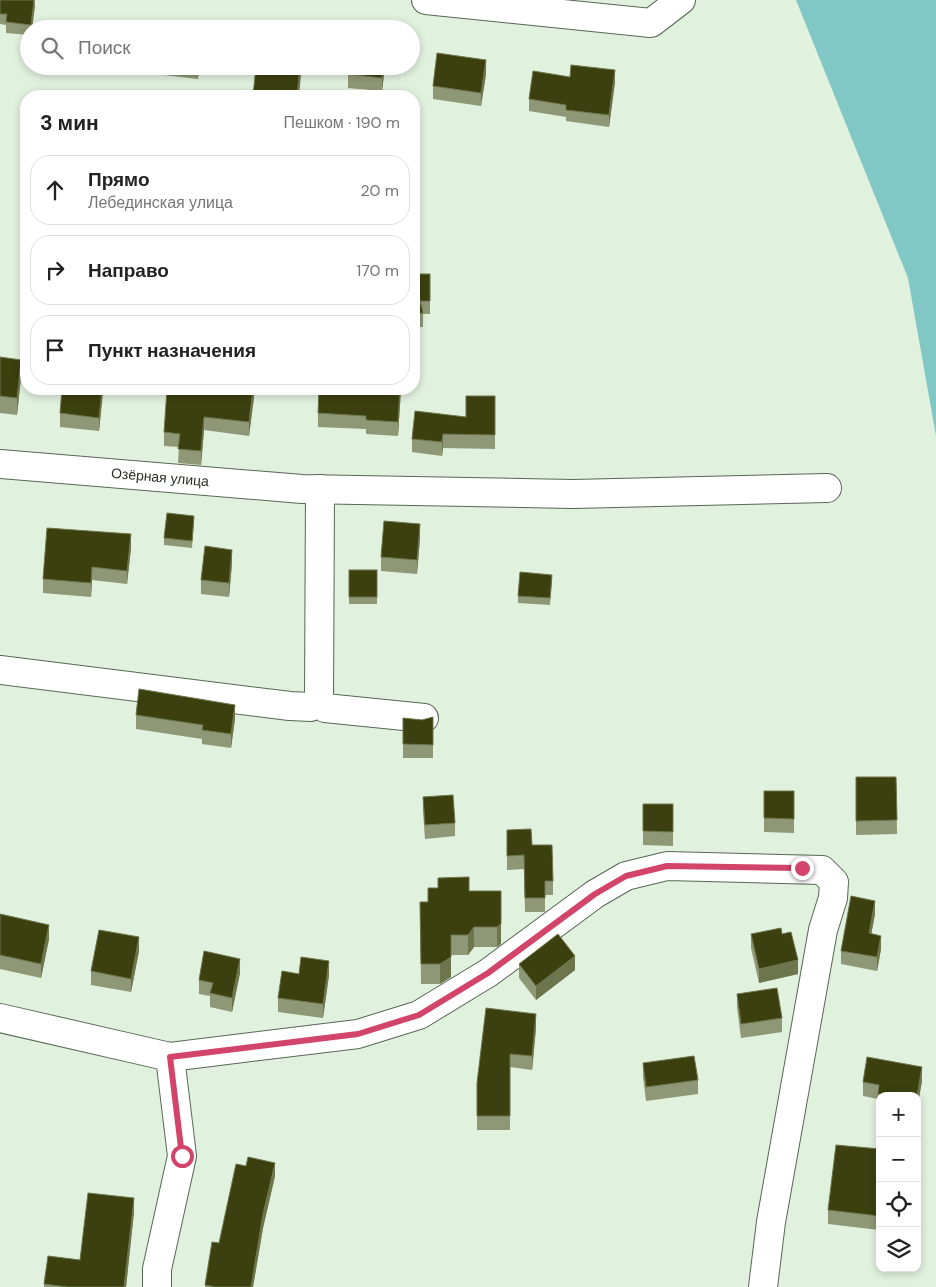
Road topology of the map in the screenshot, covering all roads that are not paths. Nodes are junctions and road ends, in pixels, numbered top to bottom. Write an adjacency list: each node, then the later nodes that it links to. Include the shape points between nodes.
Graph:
1 (426, 0): 2 (street, via 651,23)
2 (681, 0)
3 (0, 464): 5 (street, Озёрная улица)
4 (827, 488): 5 (street, Озёрная улица, via 573,494)
5 (320, 489): 7 (street)
6 (0, 670): 7 (street, via 290,706 311,707)
7 (319, 702): 8 (street, via 325,708)
8 (424, 718)
9 (0, 1018): 10 (street)
10 (170, 1057): 11 (street, via 182,1156 157,1269); 12 (street, via 358,1034 419,1015 488,973 595,894 626,876 667,866 822,870 834,882 833,898 823,930 771,1222)
11 (157, 1287)
12 (763, 1287)

